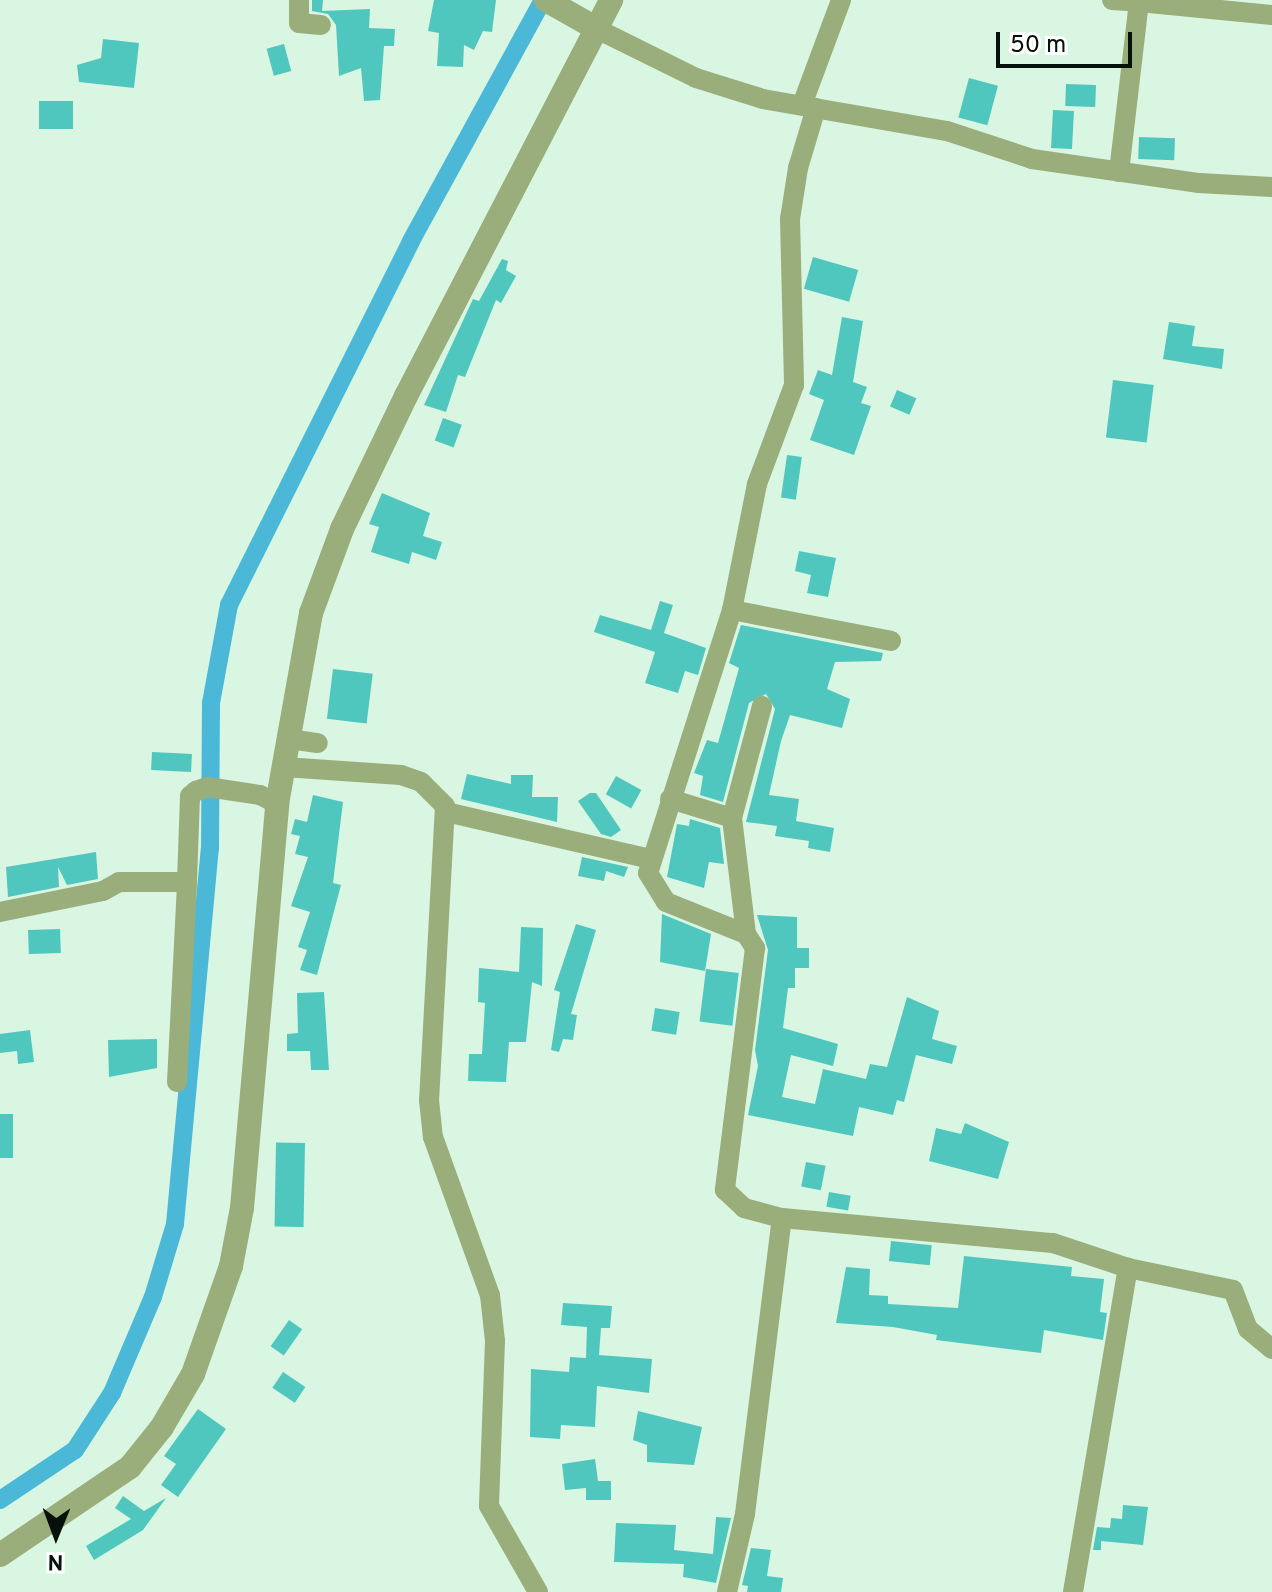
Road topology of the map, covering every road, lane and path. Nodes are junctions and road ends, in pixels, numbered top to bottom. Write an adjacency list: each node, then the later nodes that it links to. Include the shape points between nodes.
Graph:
1 (299, 0): 8 (street, via 299,23)
2 (546, 0): 9 (street)
3 (611, 0): 9 (street)
4 (841, 0): 10 (street)
5 (1112, 0): 6 (street)
6 (1139, 2): 7 (street); 11 (street)
7 (1272, 15)
8 (321, 25)
9 (592, 26): 10 (street, via 710,83); 16 (street, via 342,529 311,613)
10 (809, 107): 11 (street, via 947,131 1032,159); 13 (street, via 790,219 796,374 757,484)
11 (1119, 172): 12 (street)
12 (1272, 187)
13 (732, 610): 14 (street); 19 (street)
14 (891, 641)
15 (762, 706): 22 (street)
16 (289, 739): 17 (street); 18 (street)
17 (318, 743)
18 (284, 767): 20 (street); 21 (street, via 401,775 436,793)
19 (670, 799): 22 (street); 23 (street)
20 (268, 800): 24 (street, via 207,787 190,796); 31 (street, via 242,1208 215,1316 193,1374 162,1427 130,1467)
21 (446, 812): 23 (street); 32 (street, via 429,1100 433,1137 490,1295 495,1341 489,1506)
22 (732, 818): 26 (street)
23 (651, 859): 26 (street, via 650,882 666,902)
24 (187, 882): 25 (street, via 119,882 103,891); 27 (street)
25 (0, 912)
26 (746, 934): 28 (street, via 756,955 754,984 724,1182 736,1203)
27 (177, 1082)
28 (782, 1218): 29 (street, via 1053,1243); 33 (street, via 745,1514)
29 (1128, 1268): 30 (street, via 1233,1290 1248,1329); 34 (street)
30 (1272, 1349)
31 (0, 1555)
32 (538, 1592)
33 (727, 1592)
34 (1073, 1592)

